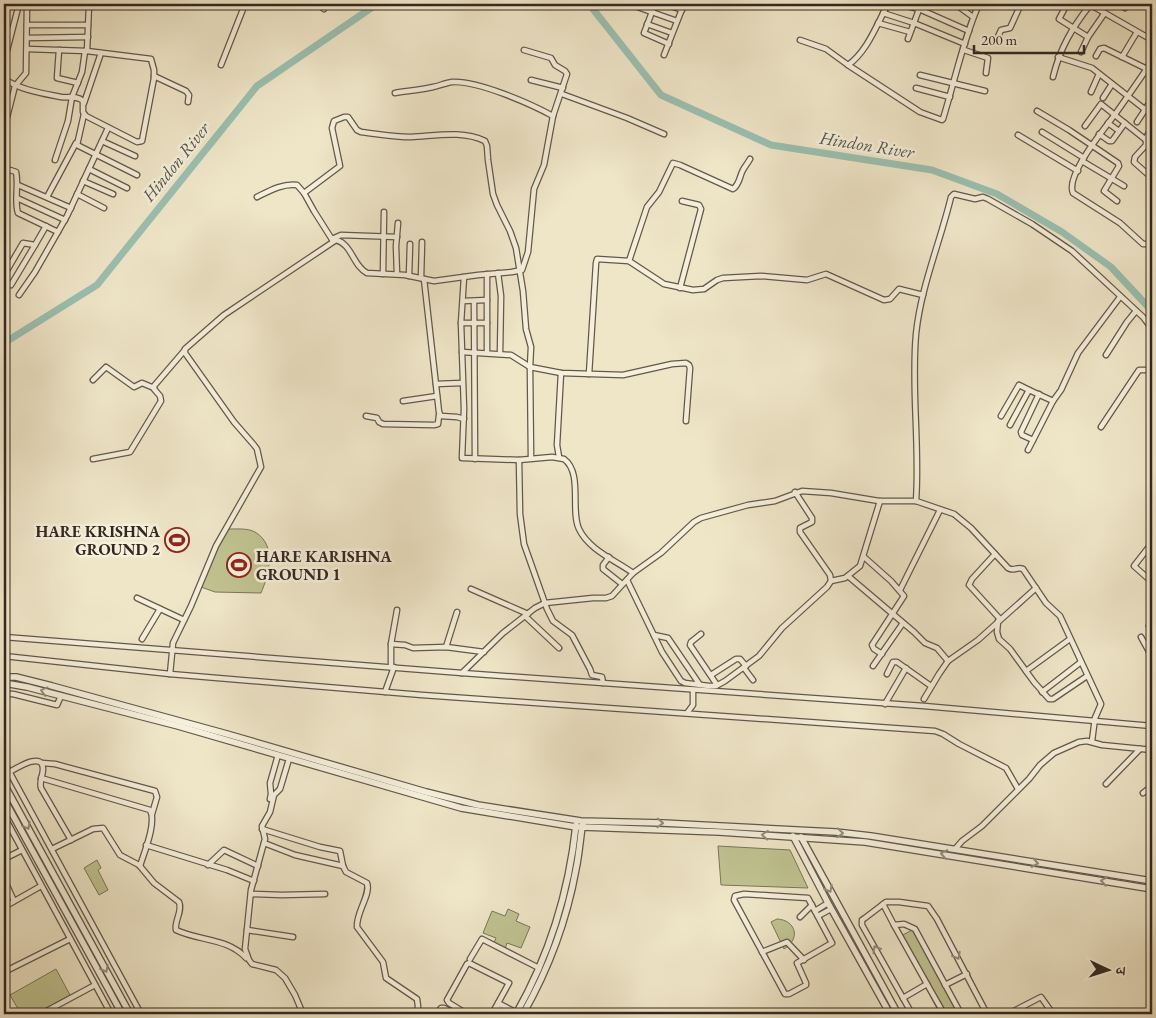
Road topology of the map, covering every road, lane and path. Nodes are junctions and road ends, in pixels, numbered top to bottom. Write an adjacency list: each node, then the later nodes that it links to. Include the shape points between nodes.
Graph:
1 (245, 4): 57 (street)
2 (317, 4): 18 (street)
3 (629, 4): 20 (street)
4 (655, 4): 20 (street)
5 (665, 4): 19 (street)
6 (684, 4): 19 (street)
7 (888, 4): 21 (street)
8 (899, 4): 17 (street)
9 (955, 4): 23 (street)
10 (970, 4): 16 (street)
11 (1021, 4): 39 (street, via 1010,28 1002,30)
12 (1067, 4): 30 (street, via 1059,19)
13 (1090, 4): 22 (street); 30 (street)
14 (27, 5): 15 (street); 29 (street); 55 (street, via 18,8)
15 (89, 5): 27 (street)
16 (978, 6): 23 (street)
17 (920, 7): 26 (street); 31 (street)
18 (324, 9)
19 (682, 10): 24 (street)
20 (652, 12): 24 (street); 28 (street)
21 (883, 12): 25 (street); 26 (street)
22 (1104, 14): 33 (street); 36 (street)
23 (973, 17): 31 (street)
24 (677, 21): 34 (street)
25 (878, 23): 32 (street); 58 (street)
26 (914, 23): 32 (street); 43 (street)
27 (88, 24): 29 (street); 35 (street)
28 (647, 24): 34 (street); 42 (street, via 645,34)
29 (27, 25): 37 (street)
30 (1074, 28): 36 (street); 54 (street)
31 (969, 31): 43 (street)
32 (910, 32): 38 (street)
33 (1137, 32): 41 (street); 53 (street)
34 (672, 33): 42 (street)
35 (88, 37): 37 (street); 48 (street)
36 (1088, 37): 49 (street)
37 (27, 38): 44 (street)
38 (908, 39)
39 (997, 39)
40 (800, 40): 58 (street, via 826,49)
41 (1152, 40)
42 (669, 44): 51 (street)
43 (966, 44): 47 (street)
44 (27, 50): 45 (street); 70 (street, via 26,73)
45 (59, 50): 48 (street); 67 (street, via 57,78)
46 (524, 50): 72 (street, via 551,58 555,65 567,72)
47 (964, 50): 60 (street, via 988,58); 68 (street)
48 (86, 51): 50 (street); 67 (street)
49 (1081, 52)
50 (101, 53): 63 (street, via 151,58); 82 (street)
51 (664, 55)
52 (1096, 56): 53 (street, via 1104,48)
53 (1122, 56): 59 (street)
54 (1058, 57): 61 (street, via 1092,68); 64 (street)
55 (4, 62)
56 (1152, 62): 59 (street)
57 (221, 65)
58 (848, 65): 76 (street, via 920,112 938,118 944,118)
59 (1147, 69): 77 (street)
60 (986, 73)
61 (1099, 74): 69 (street); 74 (street)
62 (920, 75): 68 (street)
63 (154, 76): 81 (street, via 186,91); 95 (street, via 142,141 136,142)
64 (1053, 77)
65 (4, 80): 70 (street)
66 (531, 80): 72 (street)
67 (78, 83): 78 (street)
68 (954, 83): 73 (street); 76 (street)
69 (1112, 84): 77 (street); 79 (street)
70 (15, 86): 78 (street); 94 (street)
71 (916, 88): 76 (street)
72 (562, 91): 87 (street); 98 (street)
73 (985, 91)
74 (1091, 92)
75 (395, 93): 87 (street, via 461,82 519,100)
76 (950, 96)
77 (1128, 96): 83 (street); 88 (street)
78 (72, 97): 82 (street, via 80,98); 109 (street)
79 (1103, 98)
80 (1152, 99): 83 (street)
81 (188, 102)
82 (84, 103): 85 (street)
83 (1145, 109): 86 (street); 89 (street)
84 (1038, 111): 104 (street)
85 (84, 114): 95 (street); 103 (street)
86 (1152, 115)
87 (553, 116): 143 (street, via 544,165 534,189 528,252)
88 (1114, 116): 90 (street); 91 (street); 92 (street, via 1101,104)
89 (1137, 122)
90 (1108, 123): 97 (street); 99 (street)
91 (1124, 123): 97 (street); 101 (street)
92 (1085, 126)
93 (1152, 127): 101 (street)
94 (4, 128)
95 (108, 128): 102 (street)
96 (1042, 132): 108 (street)
97 (1119, 132): 99 (street, via 1112,141)
98 (664, 134)
99 (1099, 134): 104 (street)
100 (1018, 135): 112 (street)
101 (1146, 140): 115 (street, via 1134,162)
102 (102, 141): 105 (street); 106 (street)
103 (76, 143): 105 (street); 123 (street)
104 (1092, 145): 108 (street); 114 (street, via 1118,163)
105 (95, 154): 111 (street); 113 (street)
106 (135, 156)
107 (750, 159): 142 (street, via 733,189 673,163 647,208)
108 (1083, 159): 112 (street); 114 (street)
109 (55, 160)
110 (4, 168): 117 (street, via 16,172)
111 (89, 169): 116 (street); 119 (street)
112 (1078, 171): 140 (street, via 1071,188 1073,193 1120,223 1144,244)
113 (136, 175)
114 (1111, 178): 118 (street); 127 (street, via 1104,191)
115 (1152, 178)
116 (83, 181): 121 (street); 122 (street)
117 (18, 185): 123 (street); 125 (street)
118 (1124, 186)
119 (127, 188)
120 (304, 193): 124 (street, via 297,185 289,185); 137 (street); 143 (street, via 340,166 332,124 344,117 348,117 361,132 405,136 452,135 482,140 487,146 493,194 514,241)
121 (77, 194): 128 (street); 129 (street)
122 (113, 194)
123 (47, 197): 128 (street)
124 (257, 197)
125 (17, 198): 131 (street); 133 (street, via 18,213)
126 (682, 201): 153 (street, via 699,205 701,209)
127 (1117, 201)
128 (71, 208): 131 (street)
129 (104, 208)
130 (384, 212): 135 (street)
131 (65, 220): 134 (street)
132 (398, 223): 136 (street)
133 (46, 226): 134 (street); 141 (street)
134 (58, 232): 154 (street)
135 (384, 236): 136 (street); 137 (street, via 341,235); 146 (street)
136 (397, 237): 147 (street)
137 (333, 240): 146 (street, via 346,245 364,271); 165 (street, via 224,315)
138 (422, 242): 151 (street)
139 (410, 244): 149 (street)
140 (1152, 244)
141 (35, 245): 144 (street, via 23,243); 152 (street)
142 (628, 261): 153 (street, via 656,280); 174 (street, via 596,260)
143 (520, 271): 145 (street); 171 (street, via 525,324 531,347)
144 (6, 272)
145 (498, 273): 148 (street); 169 (street)
146 (383, 274): 147 (street)
147 (397, 274): 149 (street)
148 (487, 274): 150 (street); 157 (street)
149 (409, 276): 151 (street)
150 (464, 277): 151 (street, via 434,281); 158 (street)
151 (423, 279): 177 (street)
152 (11, 285)
153 (680, 288): 155 (street, via 702,290 723,278 761,276 807,280 826,274 884,300 890,300 899,289)
154 (19, 295)
155 (923, 295): 156 (street, via 951,197 956,194 986,198 1041,230 1072,250); 200 (street, via 915,358)
156 (1120, 297): 160 (street); 182 (street, via 1086,340)
157 (487, 300): 159 (street); 163 (street)
158 (463, 301): 159 (street); 161 (street)
159 (474, 301): 162 (street)
160 (1136, 311): 164 (street); 170 (street)
161 (461, 323): 162 (street); 166 (street)
162 (474, 323): 163 (street); 167 (street)
163 (487, 323): 168 (street)
164 (1152, 329)
165 (184, 351): 178 (street); 222 (street, via 257,449 261,467 216,546)
166 (462, 352): 167 (street); 176 (street)
167 (474, 353): 168 (street); 196 (street)
168 (487, 353): 169 (street)
169 (500, 354): 171 (street, via 514,356)
170 (1106, 355)
171 (530, 367): 173 (street); 193 (street)
172 (1152, 370): 190 (street, via 1139,370)
173 (560, 373): 174 (street); 194 (street)
174 (589, 374): 188 (street, via 623,375 672,364 688,364)
175 (93, 380): 178 (street, via 106,367 134,387 142,383)
176 (462, 383): 177 (street); 187 (street)
177 (436, 384): 181 (street)
178 (154, 388): 195 (street, via 161,401 130,452)
179 (1029, 390): 180 (street); 186 (street, via 1018,385); 189 (street)
180 (1039, 394): 182 (street); 191 (street, via 1021,432)
181 (437, 396): 183 (street); 184 (street)
182 (1054, 400): 191 (street)
183 (403, 401)
184 (439, 415): 185 (street, via 438,424 434,425 382,424 377,418); 187 (street)
185 (366, 416)
186 (1001, 416)
187 (464, 419): 196 (street, via 461,455 465,459)
188 (686, 420)
189 (1010, 425)
190 (1101, 427)
191 (1033, 440): 192 (street)
192 (1028, 450)
193 (530, 458): 194 (street); 197 (street)
194 (559, 458): 204 (street, via 572,470 578,528 589,544)
195 (93, 459)
196 (475, 459): 197 (street)
197 (519, 460): 216 (street, via 524,544)
198 (796, 492): 199 (street, via 809,490); 206 (street, via 775,501 700,518); 209 (street, via 812,518 812,522 800,528 800,532)
199 (880, 501): 200 (street); 205 (street)
200 (916, 501): 201 (street)
201 (940, 510): 203 (street, via 954,514); 214 (street)
202 (1152, 543): 210 (street, via 1134,566)
203 (995, 554): 212 (street, via 1010,569 1023,569); 223 (street, via 969,585)
204 (609, 557): 206 (street); 211 (street, via 603,569)
205 (864, 557): 207 (street, via 860,566); 214 (street)
206 (633, 573): 208 (street)
207 (848, 576): 209 (street); 220 (street)
208 (627, 580): 211 (street); 228 (street)
209 (831, 581): 245 (street)
210 (1152, 582)
211 (622, 584): 216 (street, via 609,597)
212 (1036, 588): 223 (street); 232 (street, via 1060,616)
213 (470, 589): 221 (street)
214 (900, 590): 220 (street, via 904,596)
215 (136, 598): 217 (street)
216 (545, 603): 221 (street); 256 (street, via 553,621 572,635 592,675 603,677)
217 (160, 609): 222 (street); 231 (street)
218 (397, 610): 233 (street)
219 (457, 612): 234 (street)
220 (892, 614): 224 (street); 238 (street, via 872,645)
221 (526, 615): 235 (street); 237 (street)
222 (184, 620): 236 (street)
223 (999, 620): 241 (street); 247 (street, via 999,639)
224 (903, 623): 238 (street); 241 (street, via 928,645 938,648)
225 (1149, 626): 226 (street)
226 (1152, 631)
227 (701, 634): 251 (street, via 690,646)
228 (654, 635): 257 (street, via 668,638); 257 (street, via 681,681)
229 (4, 637): 236 (street)
230 (1141, 637): 240 (street)
231 (142, 638)
232 (1070, 639): 242 (street); 247 (street)
233 (392, 644): 234 (street, via 413,648); 244 (street)
234 (446, 647): 237 (street)
235 (559, 648)
236 (171, 650): 244 (street); 249 (street)
237 (484, 652): 248 (street)
238 (882, 654): 243 (street)
239 (4, 656): 249 (street)
240 (1152, 657)
241 (948, 661): 259 (street)
242 (1081, 662): 252 (street); 262 (street)
243 (873, 666)
244 (392, 667): 248 (street); 261 (street)
245 (745, 667): 251 (street, via 740,659 736,659); 254 (street); 258 (street)
246 (906, 668): 250 (street, via 895,661); 259 (street); 266 (street)
247 (1026, 671): 262 (street)
248 (462, 673): 256 (street)
249 (170, 674): 261 (street)
250 (886, 674)
251 (711, 675): 258 (street)
252 (1087, 676): 262 (street, via 1053,699); 268 (street, via 1101,704)
253 (4, 677): 274 (street, via 52,686)
254 (753, 680)
255 (4, 683): 265 (street, one-way to 255)
256 (603, 683): 260 (street)
257 (700, 685): 258 (street)
258 (717, 685)
259 (932, 686): 264 (street)
260 (693, 690): 266 (street); 267 (street, via 693,705)
261 (385, 692): 267 (street)
262 (1042, 692)
263 (4, 694): 265 (street)
264 (924, 699)
265 (60, 700): 273 (street, via 169,724)
266 (885, 704): 268 (street)
267 (687, 713): 282 (street, via 935,731 1006,768)
268 (1094, 721): 269 (street); 270 (street)
269 (1152, 726)
270 (1092, 741): 271 (street); 282 (street, via 1079,742 1047,758)
271 (1140, 749): 272 (street); 280 (street)
272 (1152, 750)
273 (277, 759): 274 (street); 287 (street, via 270,782)
274 (289, 760): 287 (street); 288 (street, via 461,808)
275 (4, 762): 277 (street)
276 (42, 763): 277 (street, via 32,761); 278 (street); 285 (street, via 156,791)
277 (6, 774): 299 (street)
278 (41, 778): 285 (street, via 150,810); 294 (street, via 40,788)
279 (4, 784): 342 (street, one-way to 342)
280 (1106, 784)
281 (1152, 786): 283 (street)
282 (1018, 789): 297 (street)
283 (1143, 793)
284 (4, 799): 341 (street)
285 (152, 814): 296 (street)
286 (4, 816): 298 (street)
287 (267, 817): 289 (street)
288 (579, 824): 290 (street, one-way to 290, via 663,823); 292 (street, one-way to 288); 329 (street, via 566,888); 351 (street, via 576,869 561,926 533,997)
289 (262, 829): 295 (street); 304 (street, via 340,851)
290 (790, 830): 291 (street); 292 (street)
291 (798, 830): 293 (street); 297 (street, one-way to 297)
292 (794, 837): 293 (street); 315 (street)
293 (802, 838): 309 (street, one-way to 293, via 898,846); 323 (street, one-way to 323)
294 (70, 840): 299 (street); 302 (street, via 103,828 120,855)
295 (264, 843): 303 (street); 304 (street)
296 (146, 845): 301 (street); 302 (street)
297 (956, 848): 307 (street, one-way to 307)
298 (22, 850): 300 (street); 308 (street)
299 (52, 850): 343 (street)
300 (4, 859)
301 (208, 865): 303 (street, via 224,850); 306 (street)
302 (140, 866): 327 (street, via 180,905 176,930 230,945)
303 (258, 866): 306 (street)
304 (343, 866): 345 (street, via 346,872 368,885 357,920 359,930 383,962 386,978 417,999)
305 (4, 879): 312 (street)
306 (254, 881): 310 (street)
307 (1152, 881)
308 (41, 886): 312 (street); 322 (street)
309 (1152, 888)
310 (251, 894): 311 (street); 320 (street)
311 (325, 894)
312 (14, 901): 316 (street)
313 (883, 904): 319 (street); 331 (street, one-way to 331, via 899,902 928,906); 335 (street, one-way to 313, via 862,925 862,920)
314 (812, 905): 317 (street); 318 (street); 325 (street, via 806,897 735,896 734,900)
315 (830, 906): 317 (street); 324 (street)
316 (4, 907)
317 (816, 914): 328 (street, via 832,944)
318 (800, 917)
319 (894, 925): 332 (street); 334 (street, via 903,924 915,929)
320 (247, 930): 321 (street); 327 (street, via 245,949)
321 (293, 937)
322 (70, 939): 330 (street); 333 (street)
323 (860, 944): 324 (street); 336 (street)
324 (853, 948): 352 (street)
325 (762, 952): 328 (street, via 786,942); 328 (street, via 786,994 806,985 797,964)
326 (470, 959): 329 (street, via 482,939)
327 (249, 960): 344 (street, via 256,966 280,973)
328 (804, 960)
329 (539, 968): 351 (street)
330 (4, 972)
331 (967, 974): 334 (street); 357 (street)
332 (927, 984): 337 (street); 355 (street)
333 (95, 985): 339 (street); 340 (street)
334 (945, 985): 356 (street)
335 (900, 992): 336 (street); 337 (street)
336 (889, 998): 353 (street)
337 (903, 998): 354 (street)
338 (497, 1005): 348 (street, via 509,983 468,963 447,1000); 349 (street); 350 (street); 351 (street)
339 (41, 1014)
340 (111, 1014)
341 (122, 1014)
342 (130, 1014)
343 (141, 1014)
344 (303, 1014)
345 (417, 1014)
346 (437, 1014): 347 (street, via 444,1008)
347 (455, 1014)
348 (467, 1014)
349 (492, 1014)
350 (510, 1014)
351 (519, 1014)
352 (890, 1014)
353 (898, 1014)
354 (912, 1014)
355 (944, 1014)
356 (961, 1014)
357 (987, 1014)
358 (1008, 1014): 359 (street, via 1041,997)
359 (1052, 1014)

